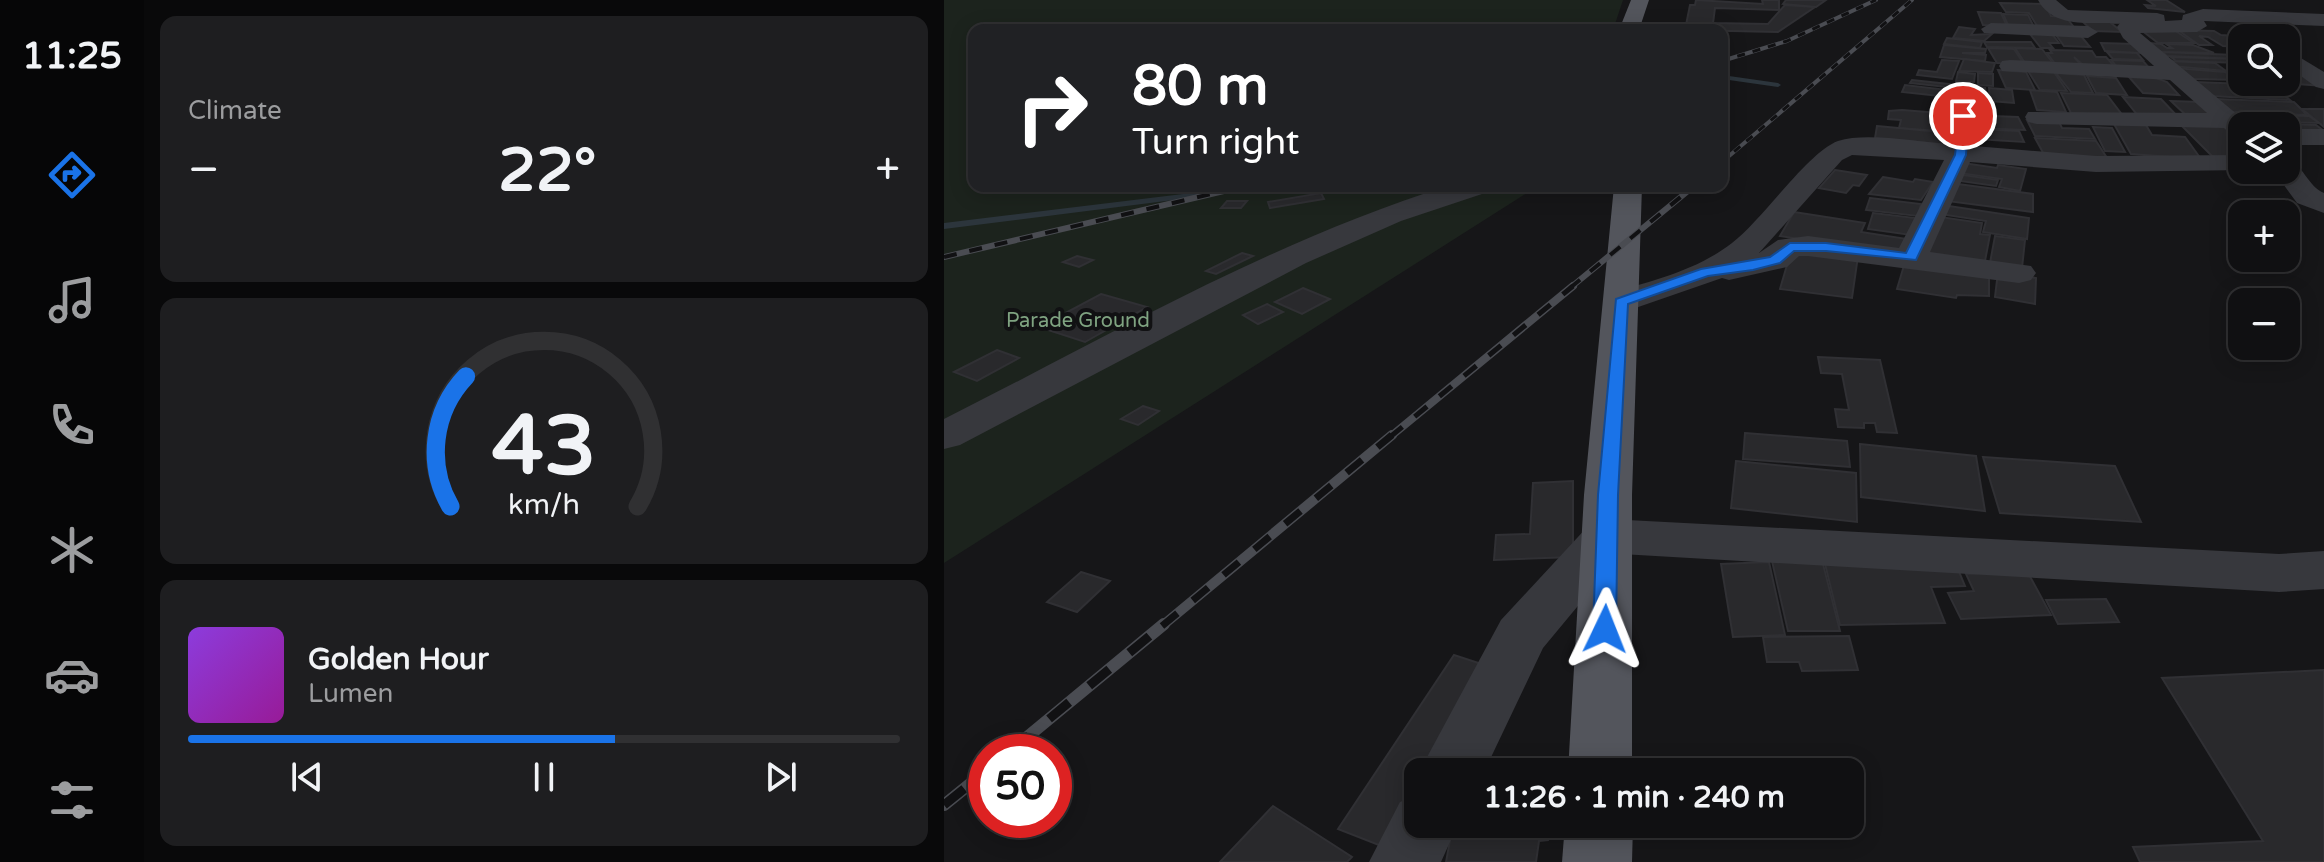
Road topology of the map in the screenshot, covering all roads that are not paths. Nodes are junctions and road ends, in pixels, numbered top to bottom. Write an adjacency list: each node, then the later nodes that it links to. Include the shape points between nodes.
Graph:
1 (1640, 0): 6 (main road)
2 (2049, 3): 3 (street); 5 (street, via 2064,15)
3 (2142, 8)
4 (2324, 20): 5 (street, via 2203,15 2191,17)
5 (2194, 23): 8 (street); 9 (street, via 2127,27)
6 (1631, 24)
7 (1991, 29): 9 (street)
8 (2228, 32)
9 (2130, 34): 16 (street)
10 (2300, 34): 11 (street)
11 (2324, 34)
12 (2300, 57): 13 (street)
13 (2324, 59)
14 (2300, 65): 17 (street)
15 (2010, 66): 16 (street)
16 (2178, 74): 20 (street)
17 (2324, 82)
18 (1963, 116): 24 (street)
19 (2037, 117): 21 (street)
20 (2228, 119)
21 (2228, 126)
22 (2300, 137): 23 (street)
23 (2324, 137)
24 (1960, 155): 25 (street, via 2096,164); 30 (street); 31 (street, via 1859,146 1832,154 1748,247)
25 (2228, 163)
26 (2298, 184): 29 (street, via 2307,197)
27 (1459, 192): 34 (street, via 1390,214 1294,256)
28 (1628, 192): 33 (main road)
29 (2324, 204)
30 (1911, 257): 31 (street, via 1790,247 1775,260); 32 (street)
31 (1706, 272): 33 (street)
32 (2019, 273)
33 (1621, 302): 35 (main road)
34 (944, 436)
35 (1608, 536): 36 (street, via 2279,573); 37 (street, via 1521,635); 38 (main road)
36 (2324, 570)
37 (1458, 758)
38 (1600, 758)
39 (1417, 838): 41 (street)
40 (1598, 838): 42 (main road)
41 (1404, 862)
42 (1597, 862)

